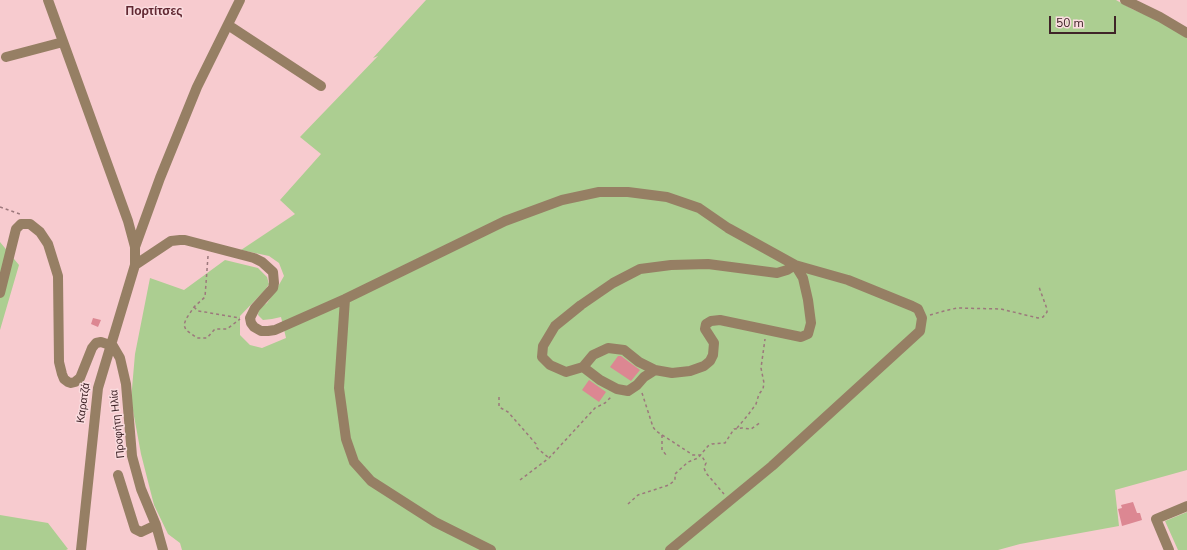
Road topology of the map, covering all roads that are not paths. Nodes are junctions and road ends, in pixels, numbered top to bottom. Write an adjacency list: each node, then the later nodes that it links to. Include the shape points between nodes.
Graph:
1 (48, 0): 6 (street)
2 (240, 0): 4 (street)
3 (1125, 0): 5 (street)
4 (228, 25): 8 (street); 9 (street, via 197,87)
5 (1187, 33)
6 (63, 42): 7 (street); 9 (street, via 128,221)
7 (6, 57)
8 (321, 86)
9 (135, 247): 10 (street, Καρατζά)
10 (135, 265): 13 (street, via 171,242 185,240 262,262 273,272 274,277 273,288 255,308 250,318 251,323 261,331 275,330); 14 (street, Καρατζά)
11 (795, 265): 13 (street, via 728,228 699,208 667,197 628,192 599,192 562,200 505,221); 15 (street, via 777,273 708,264 640,269 613,283 581,305 556,326 543,346 542,357 550,365 566,372); 16 (street, via 803,278 808,300 811,323 808,334 801,337 720,320 711,321 706,324 705,329 714,343 710,361 690,372 672,373); 23 (street, via 848,280 918,309 922,318 920,331 772,466)
12 (0, 293): 14 (street, via 16,229 21,224 30,224 40,232 48,244 58,276 59,362 64,379 72,383 78,381 96,343)
13 (345, 299): 22 (street, via 339,388 346,439 354,462 371,481 435,522)
14 (110, 344): 19 (street, Προφήτη Ηλία, via 120,358 126,384 132,456 141,489); 20 (street, Καρατζά, via 98,388)
15 (583, 367): 16 (street, via 593,355 608,348 624,350); 16 (street, via 617,389 628,390)
16 (655, 370)
17 (118, 475): 19 (street, via 135,529 140,532)
18 (1187, 506): 24 (street, via 1157,517 1156,521)
19 (156, 525): 21 (street, Προφήτη Ηλία)
20 (81, 550)
21 (163, 550)
22 (491, 550)
23 (670, 550)
24 (1169, 550)

